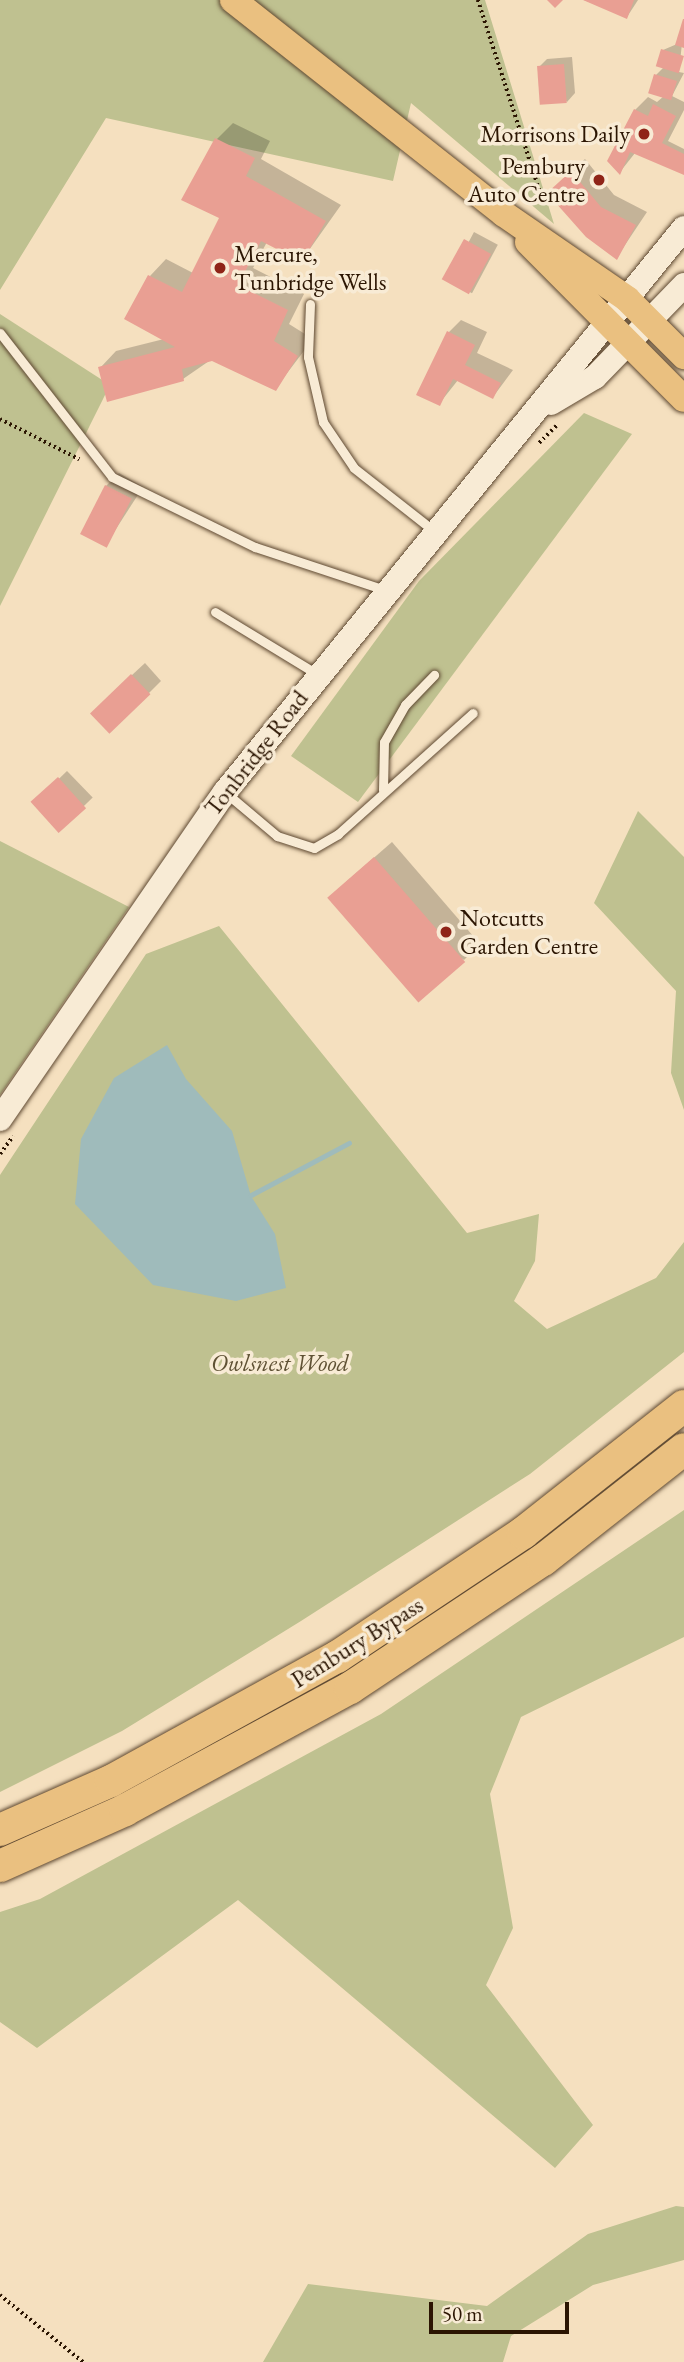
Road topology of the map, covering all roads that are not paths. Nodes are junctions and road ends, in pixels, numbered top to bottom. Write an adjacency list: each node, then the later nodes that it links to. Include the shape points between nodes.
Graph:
1 (233, 0): 2 (main road)
2 (504, 214): 5 (main road); 8 (main road)
3 (684, 228): 5 (street, Tonbridge Road)
4 (684, 285): 7 (street, Tonbridge Road)
5 (627, 299): 7 (main road); 8 (street, Tonbridge Road)
6 (310, 304): 14 (lane, via 308,357 323,422 354,468)
7 (653, 322): 10 (street, Tonbridge Road); 11 (main road)
8 (606, 323): 10 (main road); 13 (street, Tonbridge Road)
9 (0, 333): 15 (lane, via 112,477 255,547)
10 (632, 344): 12 (main road); 13 (street, Tonbridge Road, via 595,377)
11 (684, 356)
12 (684, 399)
13 (542, 408): 14 (street, Tonbridge Road)
14 (434, 531): 15 (street, Tonbridge Road)
15 (385, 590): 17 (street, Tonbridge Road)
16 (215, 612): 17 (lane)
17 (317, 674): 21 (street, Tonbridge Road)
18 (434, 675): 20 (lane, via 405,705 384,742)
19 (473, 713): 20 (lane)
20 (383, 790): 21 (lane, via 326,843 303,848)
21 (225, 792): 22 (street, Tonbridge Road)
22 (8, 1126)
23 (684, 1406): 25 (highway, Pembury Bypass, via 523,1533 337,1657 123,1774)
24 (677, 1458): 26 (highway, Pembury Bypass, via 543,1560 350,1688 137,1804)
25 (0, 1830)
26 (0, 1866)

